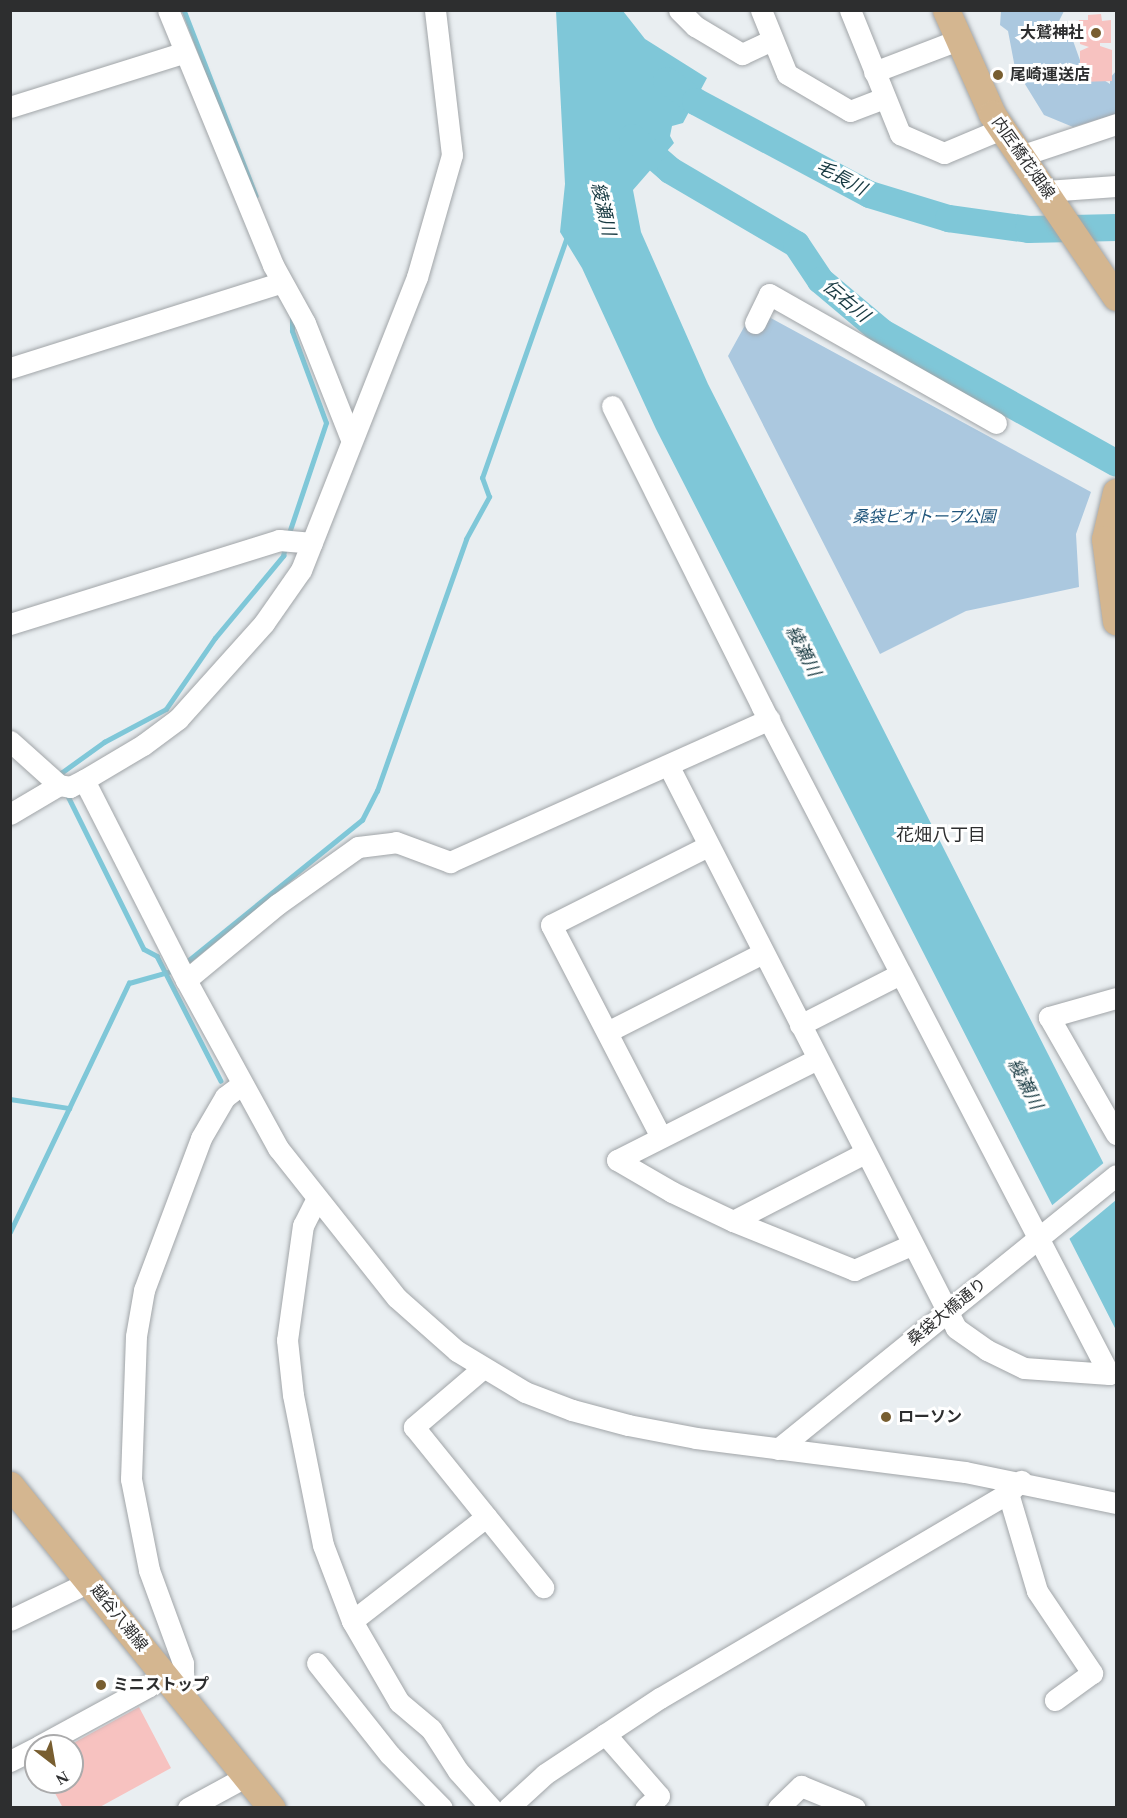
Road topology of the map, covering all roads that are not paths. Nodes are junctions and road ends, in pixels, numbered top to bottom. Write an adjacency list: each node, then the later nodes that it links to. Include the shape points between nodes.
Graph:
1 (168, 10): 9 (street)
2 (435, 10): 25 (street, via 453,155 421,267)
3 (679, 10): 7 (street, via 695,26 742,54)
4 (761, 10): 7 (street)
5 (850, 10): 10 (street)
6 (946, 10): 8 (main road, 内匠橋花畑線)
7 (772, 40): 11 (street, via 787,74 850,111)
8 (958, 40): 10 (street); 14 (main road, 内匠橋花畑線)
9 (186, 52): 12 (street); 19 (street)
10 (874, 72): 11 (street)
11 (885, 98): 14 (street, via 900,134 944,153)
12 (10, 107)
13 (1116, 124): 15 (street)
14 (1001, 129): 15 (main road, 内匠橋花畑線)
15 (1020, 156): 17 (main road, 内匠橋花畑線)
16 (1116, 186): 17 (street)
17 (1050, 196): 18 (main road, 内匠橋花畑線)
18 (1104, 269): 20 (main road, 内匠橋花畑線)
19 (280, 283): 22 (street); 25 (street, via 305,324)
20 (1116, 297)
21 (755, 323): 24 (street, via 769,294)
22 (10, 368)
23 (612, 406): 30 (street)
24 (996, 423)
25 (351, 439): 27 (street)
26 (1116, 497): 28 (main road, via 1105,539)
27 (312, 543): 29 (street, via 279,540); 33 (street, via 301,570 264,623 178,719)
28 (1116, 621)
29 (10, 624)
30 (769, 719): 32 (street); 38 (street)
31 (10, 741): 34 (street)
32 (668, 765): 36 (street); 39 (street, via 450,862 396,842 358,847 278,904)
33 (84, 780): 34 (street, via 70,787); 39 (street)
34 (58, 785): 35 (street)
35 (10, 814)
36 (708, 846): 37 (street); 42 (street, via 551,925)
37 (763, 953): 41 (street); 42 (street)
38 (900, 974): 41 (street); 51 (street)
39 (186, 980): 44 (street)
40 (1116, 998): 45 (street, via 1049,1017)
41 (800, 1025): 43 (street)
42 (607, 1032): 46 (street)
43 (817, 1059): 46 (street); 47 (street)
44 (241, 1084): 49 (street, via 278,1148); 65 (street, via 225,1096 204,1131 144,1290 136,1336 131,1479 149,1570 183,1664 183,1673)
45 (1116, 1134)
46 (662, 1137): 50 (street, via 617,1160)
47 (865, 1153): 50 (street); 52 (street)
48 (1116, 1176): 51 (street, 桑袋大橋通り)
49 (316, 1200): 54 (street, via 397,1298 429,1330); 63 (street, via 303,1225 287,1340 293,1395 324,1545)
50 (733, 1221): 52 (street, via 854,1270)
51 (1042, 1235): 53 (street, 桑袋大橋通り); 53 (street, via 1109,1374 1024,1368 987,1350 956,1328)
52 (911, 1245): 53 (street)
53 (948, 1311): 55 (street, 桑袋大橋通り)
54 (483, 1368): 55 (street, via 525,1392 572,1410 684,1436); 59 (street, via 414,1427)
55 (778, 1449): 57 (street)
56 (10, 1485): 60 (main road, 越谷八潮線)
57 (1015, 1487): 58 (street); 66 (street, via 1037,1591 1092,1673); 68 (street)
58 (1116, 1503)
59 (486, 1517): 61 (street); 63 (street)
60 (89, 1582): 62 (street); 65 (main road, 越谷八潮線)
61 (543, 1587)
62 (10, 1620)
63 (352, 1621): 75 (street, via 399,1702 431,1729 458,1771)
64 (317, 1663): 74 (street, via 390,1755)
65 (167, 1678): 67 (street); 71 (main road, 越谷八潮線)
66 (1055, 1700)
67 (62, 1734)
68 (605, 1734): 76 (street, via 545,1774); 77 (street, via 659,1796)
69 (24, 1754): 70 (street)
70 (10, 1761)
71 (247, 1776): 72 (street); 73 (main road, 越谷八潮線)
72 (189, 1808)
73 (272, 1808)
74 (442, 1808)
75 (490, 1808)
76 (508, 1808)
77 (645, 1808)
78 (778, 1808): 79 (street, via 801,1786)
79 (855, 1808)

